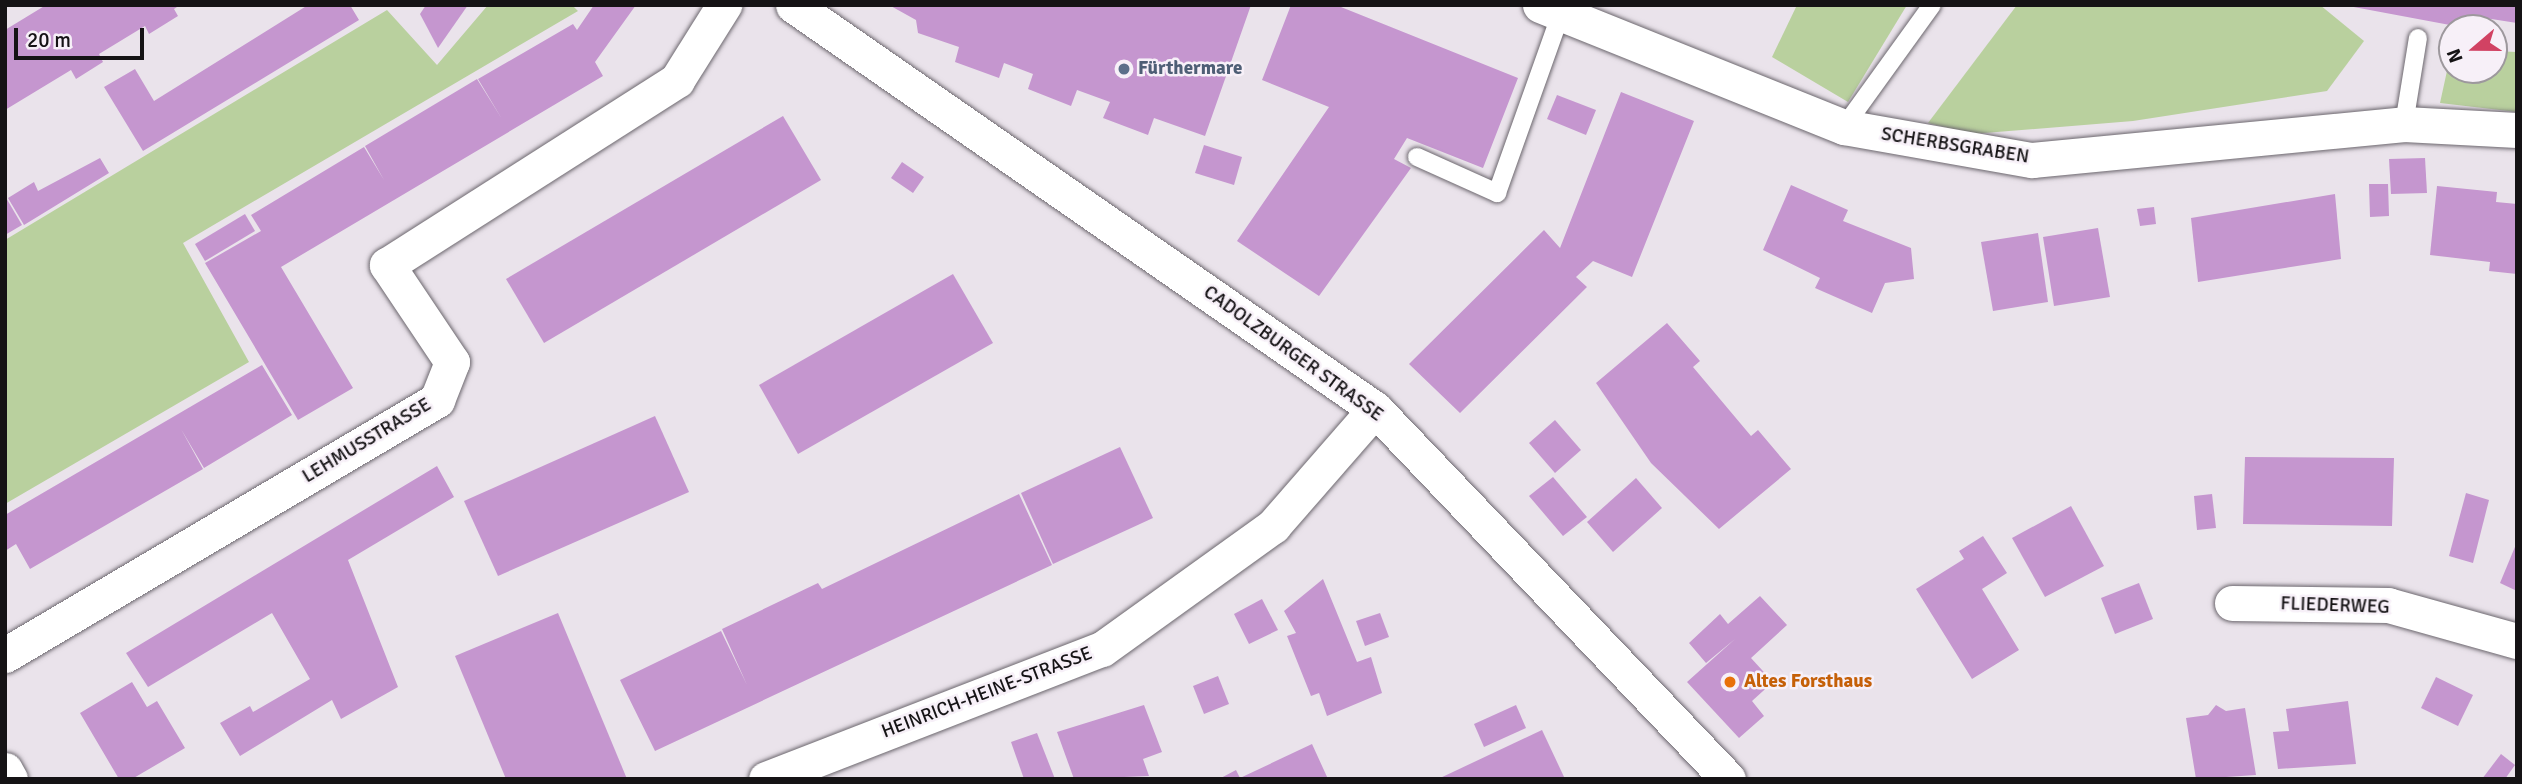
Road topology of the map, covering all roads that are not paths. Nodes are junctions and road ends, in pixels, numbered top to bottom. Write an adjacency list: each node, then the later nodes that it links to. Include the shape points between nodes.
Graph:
1 (724, 5): 13 (street, LEHMUSSTRASSE, via 677,80 387,265 452,362 437,400)
2 (793, 5): 10 (street, CADOLZBURGER STRASSE)
3 (1932, 5): 7 (lane)
4 (1550, 9): 7 (street, SCHERBSGRABEN); 9 (lane, via 1497,193)
5 (2418, 38): 6 (lane)
6 (2404, 124): 7 (street, SCHERBSGRABEN, via 2032,160); 8 (street, SCHERBSGRABEN)
7 (1844, 127)
8 (2517, 130)
9 (1418, 157)
10 (1375, 409): 16 (street, HEINRICH-HEINE-STRASSE, via 1273,526 1102,649); 17 (street, CADOLZBURGER STRASSE)
11 (2232, 603): 12 (street, FLIEDERWEG, via 2388,605)
12 (2517, 641)
13 (5, 655)
14 (5, 770): 15 (street)
15 (10, 779)
16 (766, 779)
17 (1728, 779)

